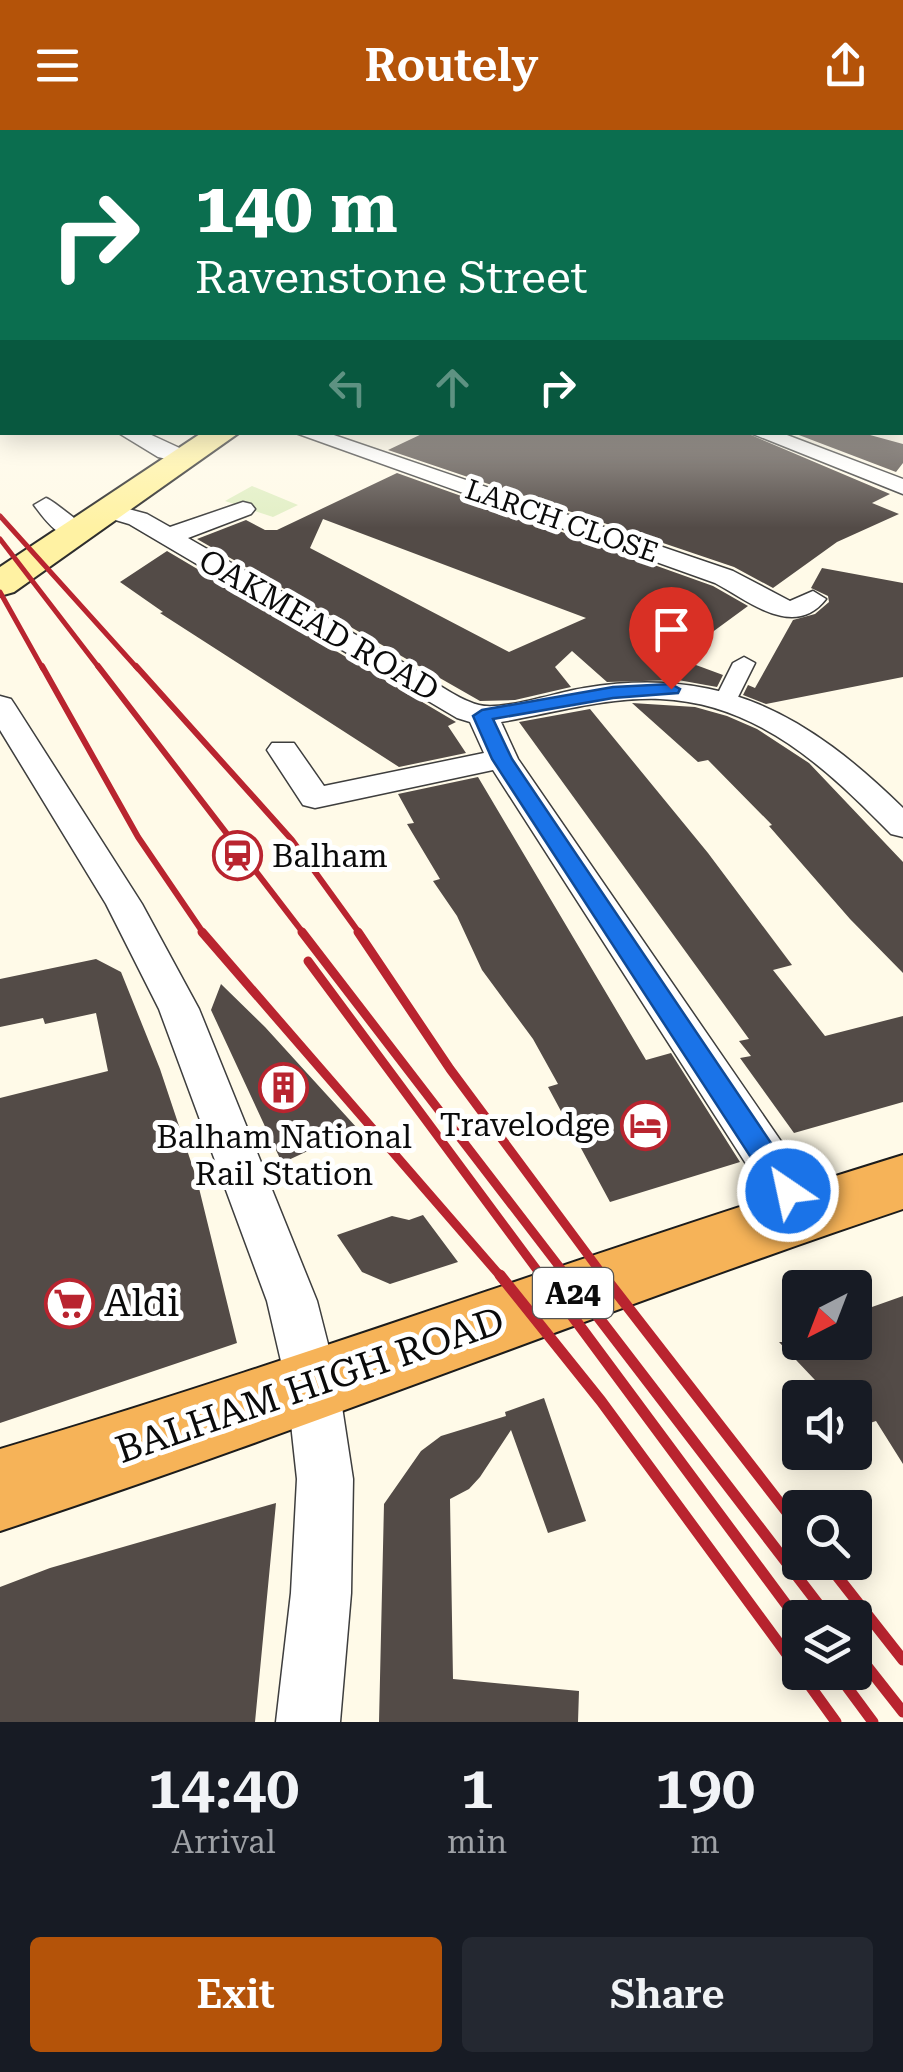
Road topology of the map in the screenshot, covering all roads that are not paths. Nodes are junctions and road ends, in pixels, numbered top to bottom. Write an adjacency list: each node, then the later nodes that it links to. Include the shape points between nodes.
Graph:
1 (133, 435): 5 (street)
2 (221, 435): 5 (main road)
3 (312, 435): 13 (street, LARCH CLOSE, via 724,577 779,610 790,612)
4 (766, 435): 6 (street)
5 (188, 457): 9 (main road)
6 (901, 484)
7 (46, 505): 10 (street)
8 (242, 509): 11 (street)
9 (110, 511): 10 (main road); 11 (street, OAKMEAD ROAD, via 129,514)
10 (78, 532): 12 (main road)
11 (167, 537): 17 (street, OAKMEAD ROAD)
12 (0, 584)
13 (813, 599)
14 (744, 663): 15 (street)
15 (726, 699): 17 (street, via 671,689 613,692); 20 (street, via 807,737)
16 (0, 706): 23 (street, via 114,887 179,1010 282,1270)
17 (482, 716): 19 (street)
18 (283, 750): 19 (street, via 315,798)
19 (502, 759): 22 (street)
20 (903, 827)
21 (903, 1182): 22 (highway, BALHAM HIGH ROAD / A24)
22 (802, 1212): 23 (highway, BALHAM HIGH ROAD / A24)
23 (313, 1387): 24 (highway, BALHAM HIGH ROAD / A24); 25 (street, via 326,1502)
24 (0, 1490)
25 (308, 1722)

